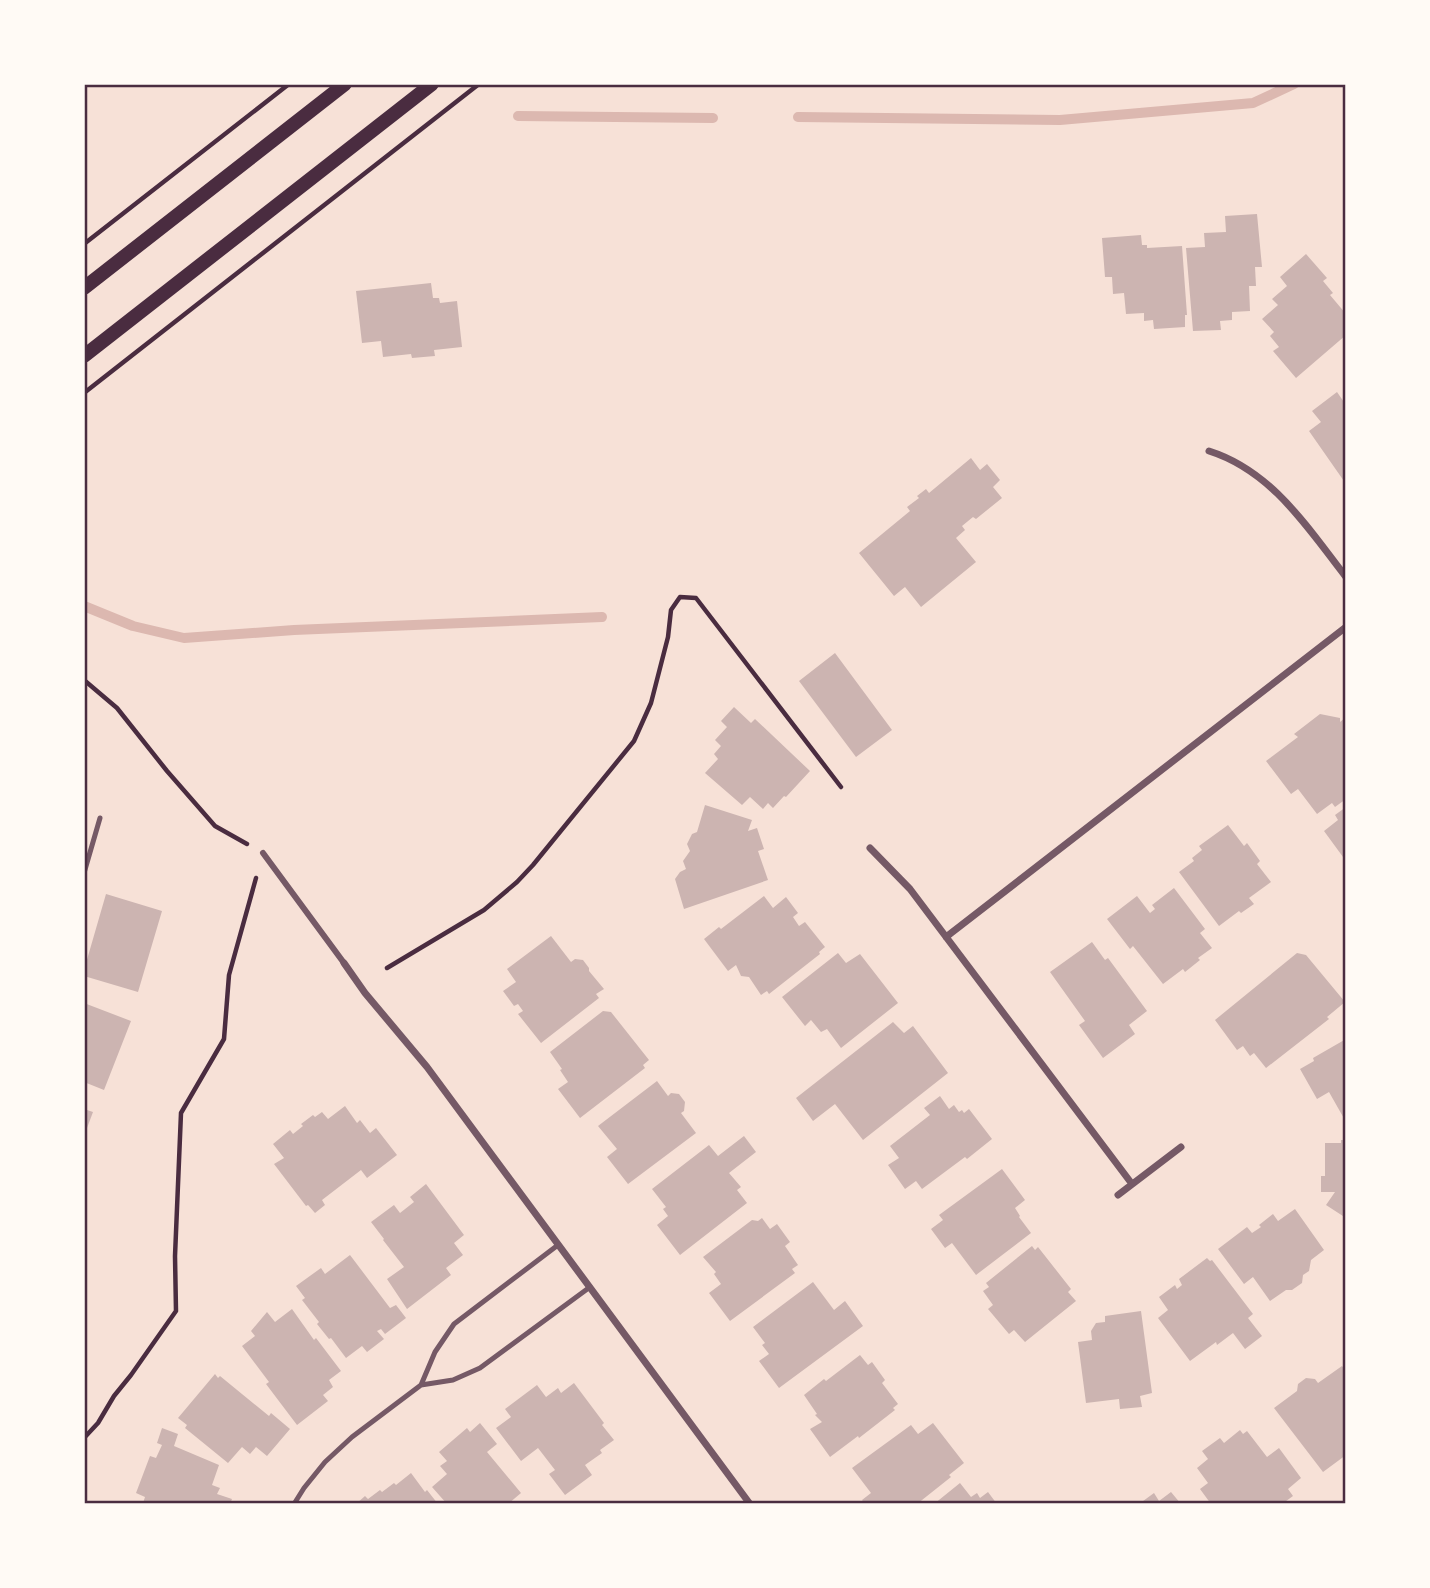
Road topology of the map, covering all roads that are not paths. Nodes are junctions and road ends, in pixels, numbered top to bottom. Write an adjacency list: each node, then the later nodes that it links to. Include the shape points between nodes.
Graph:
1 (345, 84): 3 (main road)
2 (432, 84): 4 (main road)
3 (84, 288)
4 (84, 356)
5 (1209, 451): 6 (street, via 1251,470 1277,492)
6 (1346, 577)
7 (1346, 627): 12 (street)
8 (100, 818): 11 (lane)
9 (870, 848): 12 (street, via 910,889)
10 (263, 853): 13 (street)
11 (84, 873)
12 (946, 937): 15 (street)
13 (344, 963): 17 (street)
14 (1181, 1147): 15 (street)
15 (1132, 1184): 16 (street)
16 (1118, 1195)
17 (558, 1245): 18 (street); 19 (lane, via 454,1324)
18 (590, 1287): 19 (lane, via 480,1368 453,1380); 21 (street)
19 (421, 1385): 20 (lane, via 325,1462)
20 (294, 1504)
21 (750, 1504)

